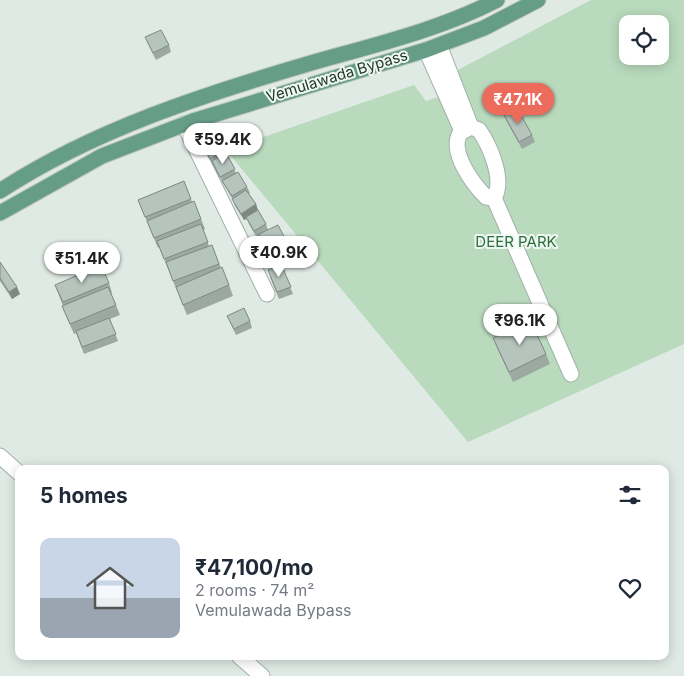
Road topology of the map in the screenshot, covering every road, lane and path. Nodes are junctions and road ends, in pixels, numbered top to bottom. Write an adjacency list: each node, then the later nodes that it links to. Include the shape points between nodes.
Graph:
1 (497, 0): 6 (main road, Vemulawada Bypass, via 412,35 187,103 94,140)
2 (538, 0): 3 (main road, Vemulawada Bypass, via 484,28)
3 (433, 47): 4 (main road, Vemulawada Bypass); 5 (street)
4 (184, 124): 8 (main road, Vemulawada Bypass, via 102,156); 9 (street)
5 (467, 129): 7 (street, via 479,130 489,149 498,184); 7 (street, via 457,143 465,168 482,194)
6 (0, 190)
7 (494, 198): 10 (street)
8 (0, 213)
9 (267, 294)
10 (571, 374)
11 (0, 456): 12 (street)
12 (15, 469)
13 (244, 660): 14 (street)
14 (262, 676)

